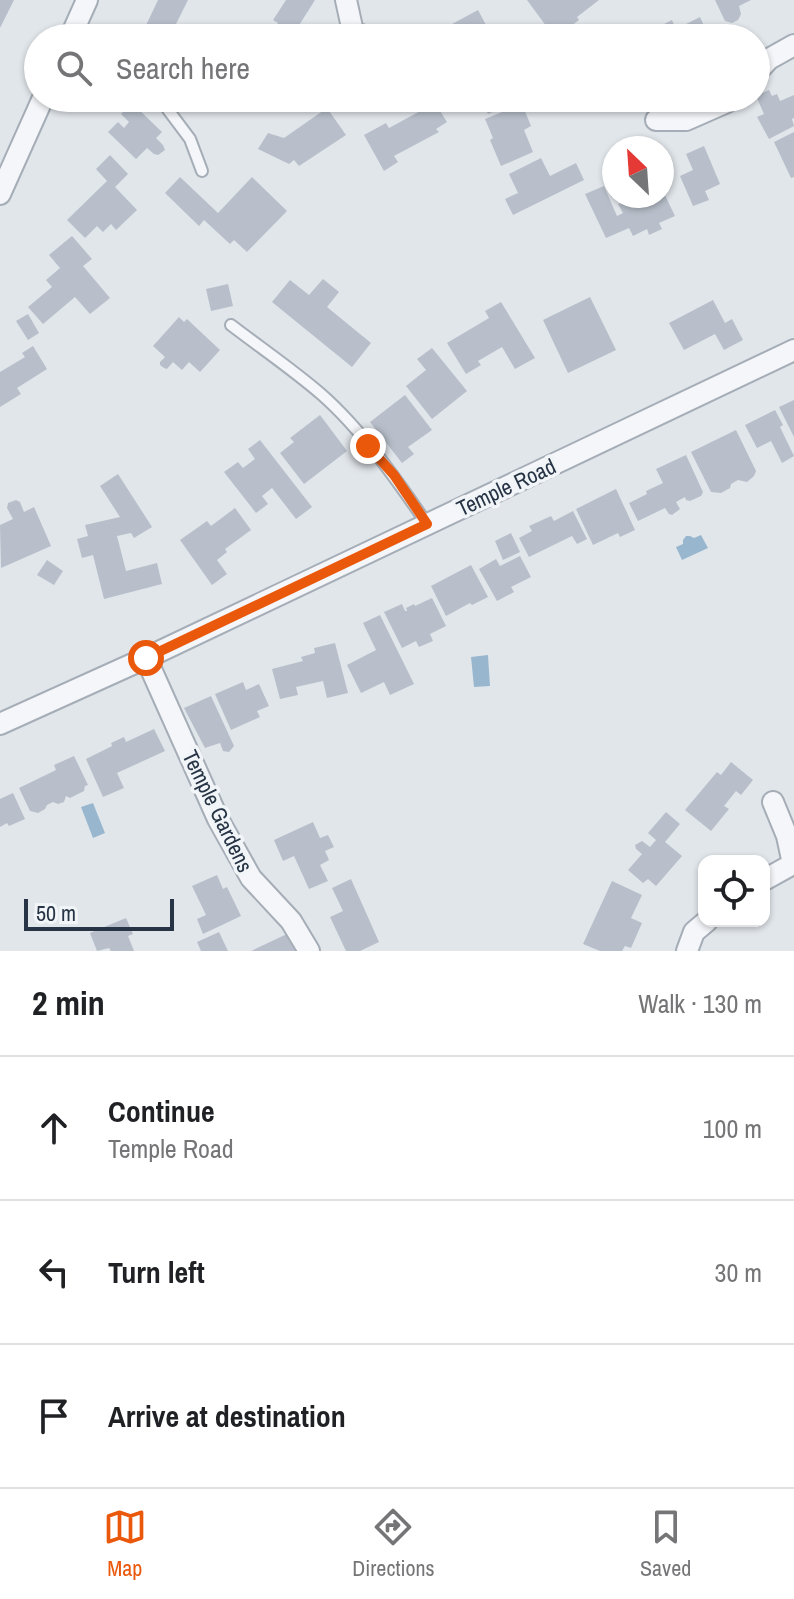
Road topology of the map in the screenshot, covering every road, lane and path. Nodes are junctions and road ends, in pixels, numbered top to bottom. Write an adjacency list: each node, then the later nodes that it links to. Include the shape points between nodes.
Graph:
1 (87, 0): 3 (street)
2 (346, 0): 4 (street)
3 (80, 24)
4 (352, 24)
5 (794, 45): 6 (street)
6 (770, 58)
7 (37, 112): 12 (street)
8 (170, 112): 11 (lane, via 190,139)
9 (704, 112): 10 (street, via 686,120)
10 (656, 120)
11 (202, 171)
12 (0, 194)
13 (231, 325): 15 (lane, via 322,395 394,475)
14 (794, 350): 15 (street, Temple Road)
15 (427, 524): 16 (street, Temple Road)
16 (146, 658): 17 (street, Temple Road); 22 (street, Temple Gardens, via 244,866)
17 (0, 724)
18 (773, 802): 19 (street)
19 (794, 865): 20 (street)
20 (770, 877)
21 (700, 927): 23 (street)
22 (309, 951)
23 (687, 951)

